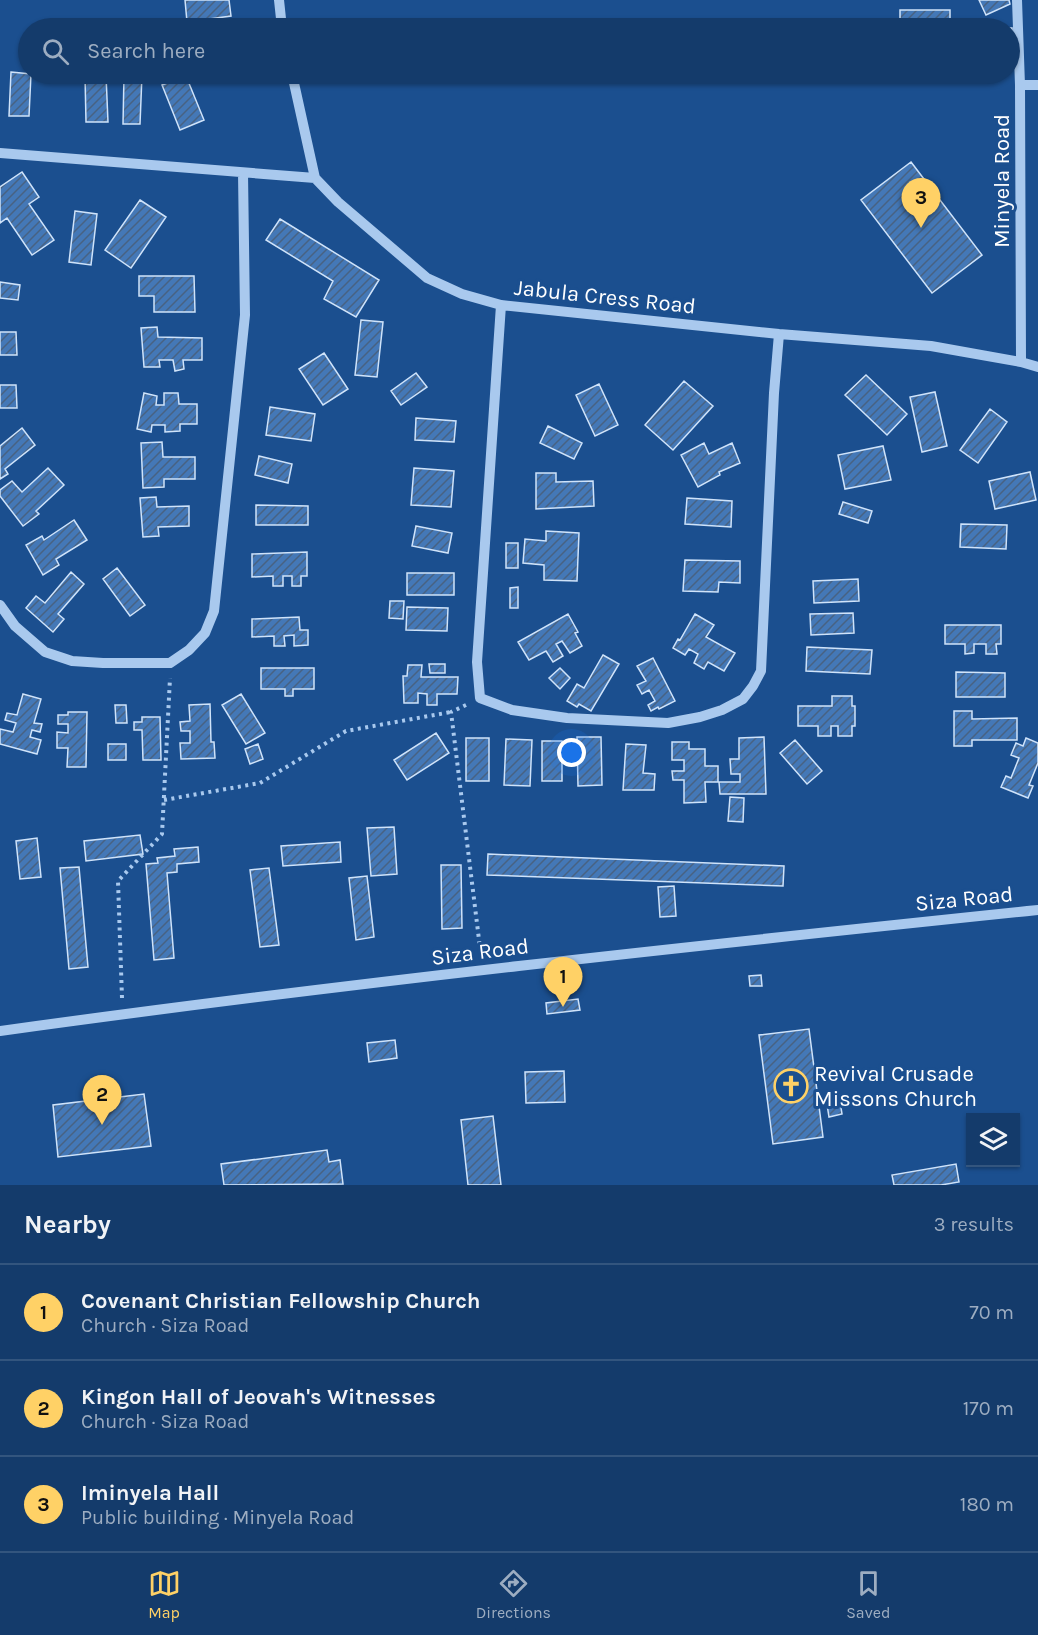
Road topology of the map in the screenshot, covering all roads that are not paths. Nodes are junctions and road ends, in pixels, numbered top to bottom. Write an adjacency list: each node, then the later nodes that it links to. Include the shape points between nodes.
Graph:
1 (279, 0): 3 (street)
2 (1017, 0): 4 (street, Minyela Road)
3 (281, 18)
4 (1018, 18)
5 (294, 84): 10 (street)
6 (1020, 85): 7 (street); 13 (street, Minyela Road)
7 (1038, 85)
8 (0, 153): 9 (street)
9 (243, 173): 10 (street); 15 (street, via 245,315 214,611 205,633 170,663 72,661 45,652 15,626)
10 (315, 178): 11 (street, Jabula Cress Road, via 427,278 462,294)
11 (501, 305): 12 (street, Jabula Cress Road); 12 (street, via 477,662 480,698 512,710 567,718 668,723 711,714 743,699 753,686 761,671)
12 (778, 334): 13 (street, Jabula Cress Road, via 931,346)
13 (1021, 362): 14 (street, Jabula Cress Road)
14 (1038, 367)
15 (0, 605)
16 (1038, 910): 17 (street, Siza Road, via 630,953)
17 (0, 1031)

